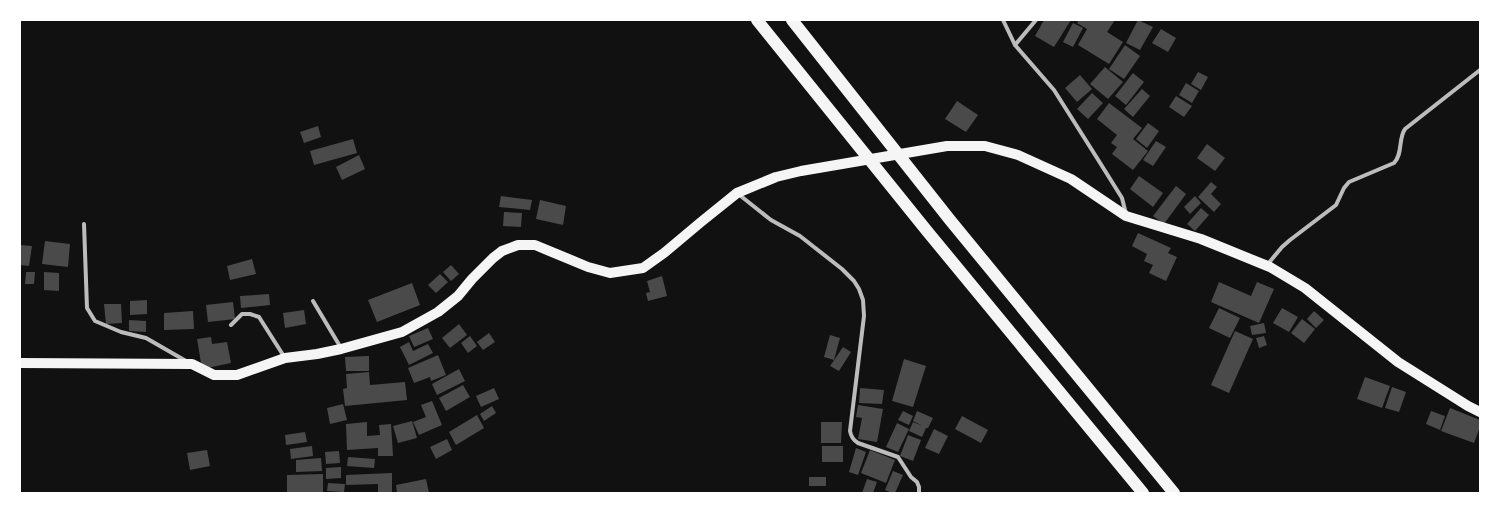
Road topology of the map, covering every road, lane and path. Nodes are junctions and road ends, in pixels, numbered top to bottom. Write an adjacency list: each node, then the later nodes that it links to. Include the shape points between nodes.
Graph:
1 (756, 20): 19 (highway)
2 (792, 20): 20 (highway, via 955,226)
3 (1003, 20): 5 (street)
4 (1036, 20): 5 (street)
5 (1015, 45): 8 (street, via 1054,90 1122,198)
6 (1480, 70): 10 (street, via 1405,129 1401,136 1398,158 1394,163 1349,182 1332,208 1282,247)
7 (737, 193): 8 (main road, via 801,170 947,146 985,146 1018,154 1071,179); 13 (main road, via 643,268 610,273 588,267 535,244 518,245 502,251 493,258 458,296 438,312 402,332); 18 (street, via 771,220 800,236 842,269 860,289 864,316 851,436 858,443 898,457 917,482)
8 (1126, 216): 10 (main road, via 1201,239)
9 (84, 224): 16 (street, via 87,308 95,321 146,338)
10 (1267, 266): 17 (main road, via 1305,288 1398,362)
11 (313, 301): 13 (street)
12 (230, 325): 14 (street, via 242,314 259,318)
13 (341, 349): 14 (main road)
14 (285, 358): 16 (main road, via 237,375 214,375)
15 (20, 363): 16 (main road)
16 (192, 364)
17 (1480, 412)
18 (919, 493)
19 (1143, 493)
20 (1174, 493)

